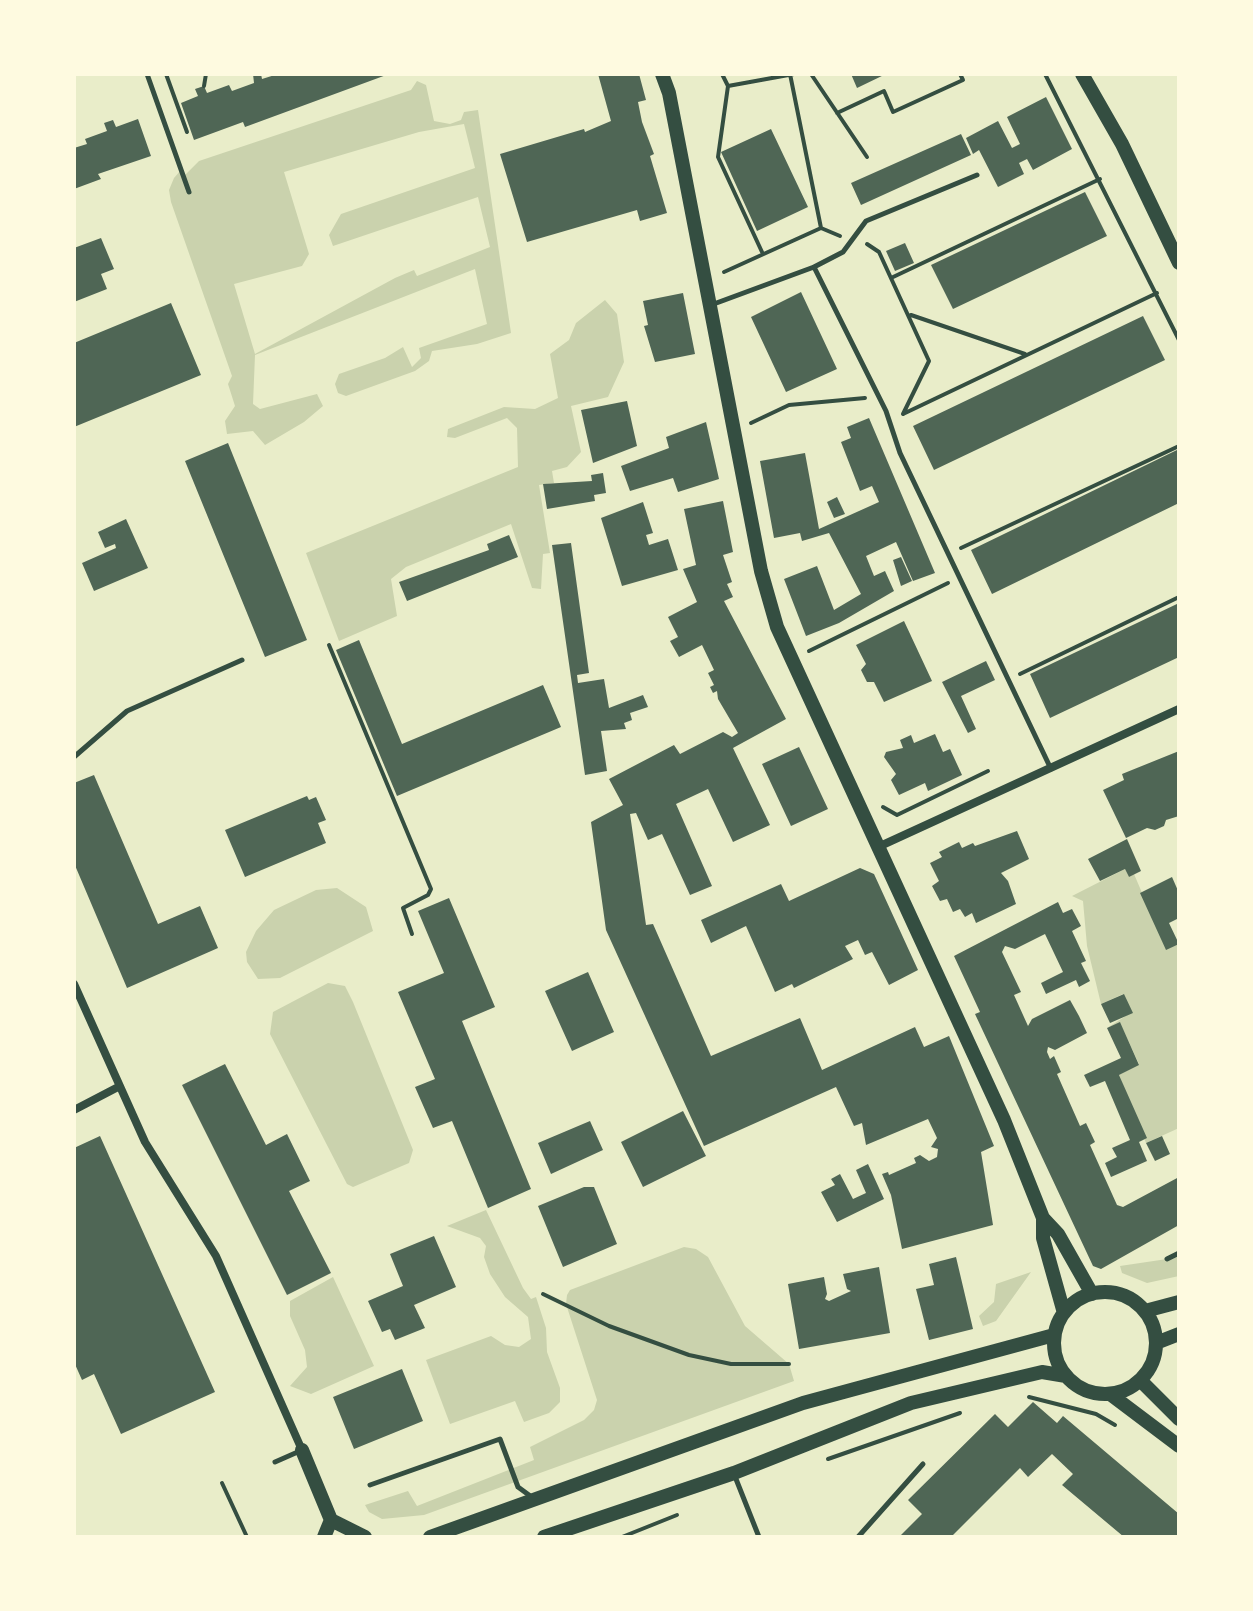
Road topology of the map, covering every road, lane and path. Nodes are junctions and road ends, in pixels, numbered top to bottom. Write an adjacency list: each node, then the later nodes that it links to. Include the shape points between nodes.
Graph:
1 (147, 74): 18 (lane)
2 (166, 74): 14 (path)
3 (206, 74): 11 (path)
4 (662, 74): 27 (street)
5 (722, 74): 12 (path)
6 (811, 74): 13 (path)
7 (960, 74): 13 (path, via 963,80 893,112 884,91)
8 (1045, 74): 17 (path)
9 (1082, 74): 22 (street)
10 (791, 75): 12 (path); 19 (path)
11 (204, 86)
12 (728, 86): 21 (path, via 718,157)
13 (837, 113): 15 (path)
14 (187, 132)
15 (867, 157)
16 (977, 175): 20 (lane, via 866,221)
17 (1100, 179): 25 (path); 26 (path)
18 (189, 192)
19 (821, 228): 20 (path); 21 (path)
20 (850, 240): 23 (lane, via 843,252); 25 (path, via 879,252)
21 (762, 252): 24 (path)
22 (1179, 263)
23 (814, 267): 27 (lane); 32 (lane)
24 (723, 272)
25 (891, 278): 28 (path)
26 (1157, 293): 29 (path); 30 (path)
27 (711, 305): 42 (street, via 761,571)
28 (909, 314): 30 (path); 33 (path, via 929,361)
29 (1179, 340)
30 (1025, 354): 33 (path)
31 (859, 385): 34 (path, via 865,399 789,405)
32 (886, 411): 33 (path); 36 (lane)
33 (903, 414)
34 (749, 424)
35 (1179, 446): 36 (path)
36 (948, 554): 37 (lane)
37 (960, 577): 41 (path); 45 (lane)
38 (1179, 597): 45 (path)
39 (802, 637): 41 (path)
40 (329, 645): 52 (path, via 431,889 403,908)
41 (808, 651): 42 (path); 44 (path)
42 (792, 659): 51 (street)
43 (242, 660): 47 (lane, via 127,711)
44 (815, 665)
45 (1010, 678): 48 (lane)
46 (1179, 709): 48 (street)
47 (74, 757)
48 (1051, 770): 51 (street)
49 (988, 771): 50 (path, via 897,815 883,807)
50 (876, 793)
51 (878, 847): 56 (street, via 1004,1120)
52 (412, 934)
53 (74, 984): 54 (street)
54 (120, 1086): 55 (street); 76 (street, via 154,1158 216,1256)
55 (74, 1110)
56 (1043, 1218): 60 (street); 63 (street, via 1043,1238)
57 (1179, 1253): 58 (lane)
58 (1167, 1259)
59 (543, 1294): 67 (path, via 609,1326 689,1355 731,1364)
60 (1092, 1294): 62 (street, via 1121,1295); 63 (street)
61 (1179, 1302): 62 (street)
62 (1145, 1311): 66 (street)
63 (1064, 1313): 65 (street)
64 (1179, 1334): 66 (street)
65 (1054, 1335): 68 (street, via 1058,1364); 84 (street, via 803,1403)
66 (1156, 1343): 69 (street)
67 (789, 1364)
68 (1066, 1376): 70 (street, via 1086,1390); 80 (street, via 1042,1372 911,1403)
69 (1140, 1380): 70 (street); 73 (street)
70 (1110, 1394): 75 (street)
71 (1021, 1395): 74 (path, via 1096,1414)
72 (965, 1412): 78 (path)
73 (1179, 1419)
74 (1119, 1427)
75 (1179, 1446)
76 (302, 1450): 77 (lane); 87 (street)
77 (275, 1462)
78 (815, 1464)
79 (923, 1464): 95 (lane)
80 (734, 1473): 92 (street); 94 (lane)
81 (222, 1483): 88 (path)
82 (370, 1485): 83 (lane, via 500,1439)
83 (518, 1487): 84 (lane); 85 (lane)
84 (541, 1499): 85 (street)
85 (507, 1511): 91 (street)
86 (685, 1512): 93 (path)
87 (331, 1520): 89 (street); 90 (street)
88 (247, 1537)
89 (324, 1537)
90 (365, 1537)
91 (430, 1537)
92 (544, 1537)
93 (622, 1537)
94 (759, 1537)
95 (858, 1537)

